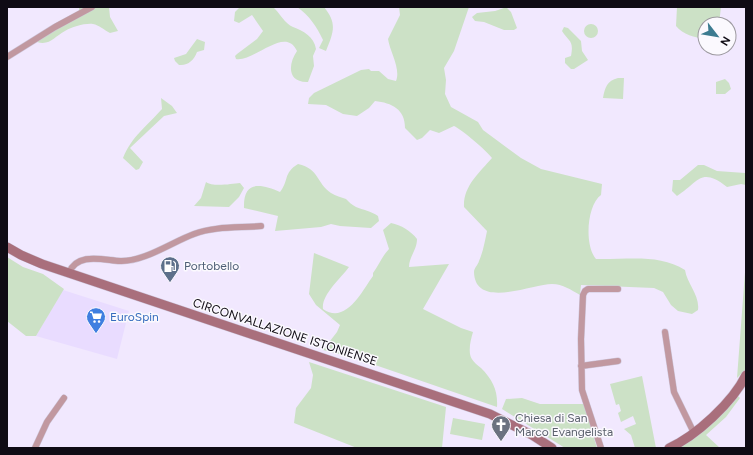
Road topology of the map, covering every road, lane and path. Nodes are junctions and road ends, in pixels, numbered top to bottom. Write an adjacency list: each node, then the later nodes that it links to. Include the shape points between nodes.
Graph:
1 (92, 7): 2 (street)
2 (7, 57)
3 (261, 226): 5 (street, via 218,229 195,234 133,259 122,261 98,258 79,261)
4 (7, 247): 5 (main road, CIRCONVALLAZIONE ISTONIENSE)
5 (69, 273): 14 (main road, CIRCONVALLAZIONE ISTONIENSE, via 490,414 532,434)
6 (618, 289): 9 (street, via 588,289 583,295)
7 (665, 332): 12 (street, via 674,392)
8 (618, 361): 9 (street)
9 (581, 366): 15 (street, via 582,390)
10 (746, 376): 12 (main road, via 734,396)
11 (64, 398): 13 (street, via 47,422)
12 (694, 433): 16 (main road)
13 (35, 448)
14 (552, 448)
15 (601, 448)
16 (670, 448)

